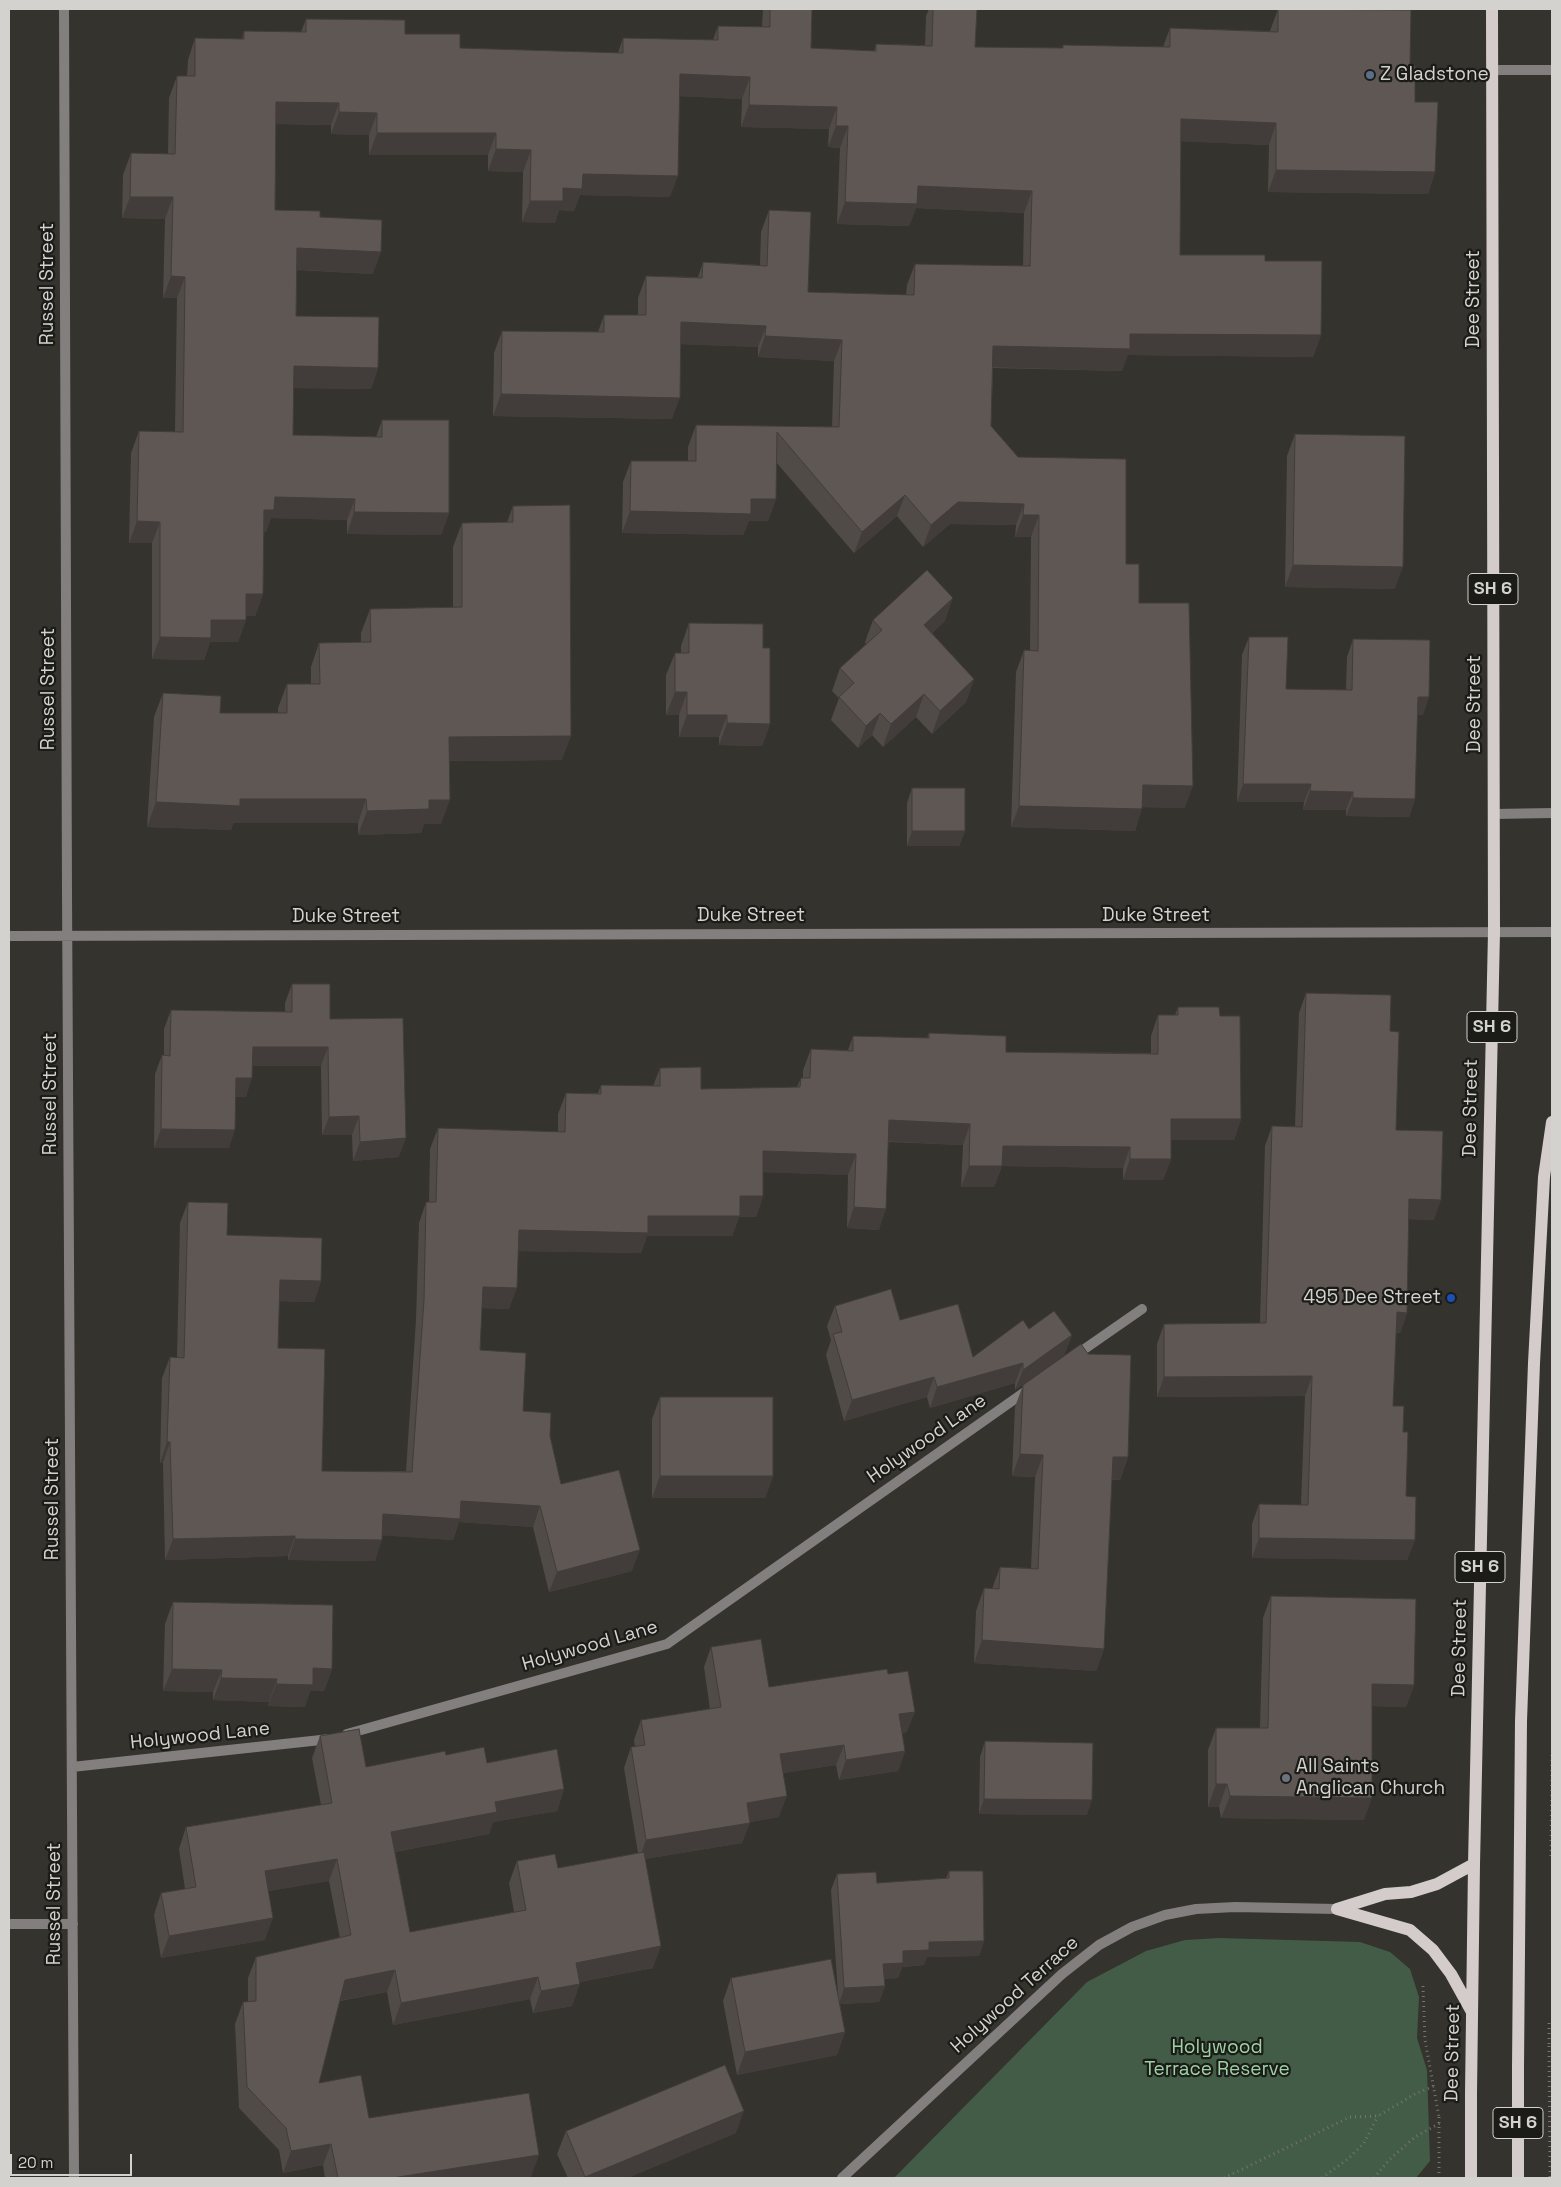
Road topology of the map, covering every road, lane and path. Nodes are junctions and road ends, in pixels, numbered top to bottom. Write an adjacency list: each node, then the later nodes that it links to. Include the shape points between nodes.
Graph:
1 (64, 9): 10 (street, Russel Street)
2 (1492, 9): 3 (main road, Dee Street / SH 6)
3 (1493, 70): 4 (street); 6 (main road, Dee Street / SH 6)
4 (1552, 70)
5 (1552, 813): 6 (street)
6 (1494, 814): 7 (main road, Dee Street / SH 6)
7 (1494, 932): 8 (street, Duke Street); 10 (street, Duke Street); 16 (main road, Dee Street / SH 6)
8 (1552, 932)
9 (9, 936): 10 (street, Duke Street)
10 (67, 936): 15 (street, Russel Street)
11 (1552, 1122): 31 (main road, SH 6, bridge, via 1544,1177 1532,1412 1522,1721)
12 (1142, 1309): 13 (street)
13 (1062, 1366)
14 (1038, 1382): 15 (street, Holywood Lane, via 667,1644 327,1740)
15 (72, 1767): 19 (street, Russel Street)
16 (1474, 1864): 17 (main road, via 1437,1884 1411,1892 1385,1894); 21 (main road, Dee Street / SH 6)
17 (1337, 1909): 21 (main road, via 1410,1930 1433,1950 1451,1974); 26 (street, Holywood Terrace, via 1196,1910 1165,1915 1132,1927 1099,1945 1062,1974)
18 (9, 1924): 19 (street)
19 (73, 1924): 25 (street, Russel Street)
20 (1423, 1981): 23 (path, via 1425,2040)
21 (1473, 2014): 30 (main road, Dee Street / SH 6, bridge)
22 (1549, 2046): 32 (path, bridge)
23 (1434, 2086): 24 (path); 29 (path, bridge, via 1439,2117)
24 (1378, 2116): 27 (path, via 1350,2117); 28 (path, via 1364,2143)
25 (74, 2178)
26 (842, 2178)
27 (1224, 2178)
28 (1322, 2178)
29 (1439, 2178)
30 (1471, 2178)
31 (1518, 2178)
32 (1550, 2178)

